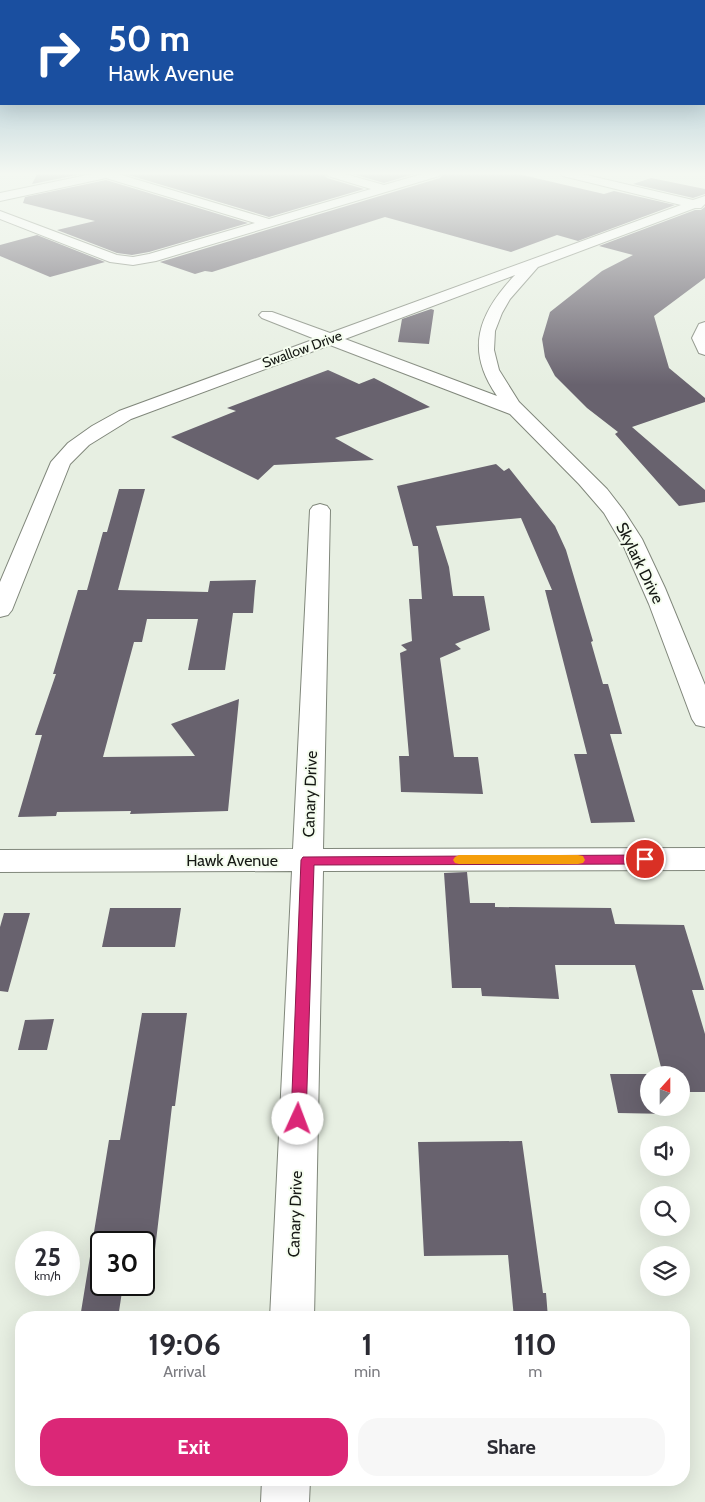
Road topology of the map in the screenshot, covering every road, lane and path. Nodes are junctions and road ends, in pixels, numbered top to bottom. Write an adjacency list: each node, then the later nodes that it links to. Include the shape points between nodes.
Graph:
1 (76, 244): 2 (street, via 123,261 143,260)
2 (197, 244)
3 (588, 244): 4 (street, Swallow Drive)
4 (534, 264): 7 (street, Swallow Drive); 9 (street, Skylark Drive, via 500,302 486,333 490,368 501,390)
5 (268, 314): 7 (street, Skylark Drive)
6 (705, 327): 8 (street, via 700,338)
7 (330, 339): 9 (street, Skylark Drive); 11 (street, Swallow Drive, via 124,416 88,435 72,448 61,462)
8 (705, 350)
9 (517, 410): 12 (street, Skylark Drive, via 599,492 622,523 637,549 669,624)
10 (320, 510): 14 (street, Canary Drive)
11 (0, 610)
12 (705, 719)
13 (705, 859): 14 (street, Hawk Avenue)
14 (308, 860): 15 (street, Hawk Avenue); 16 (street, Canary Drive)
15 (0, 861)
16 (292, 1311)
17 (286, 1486): 18 (street)
18 (285, 1502)

